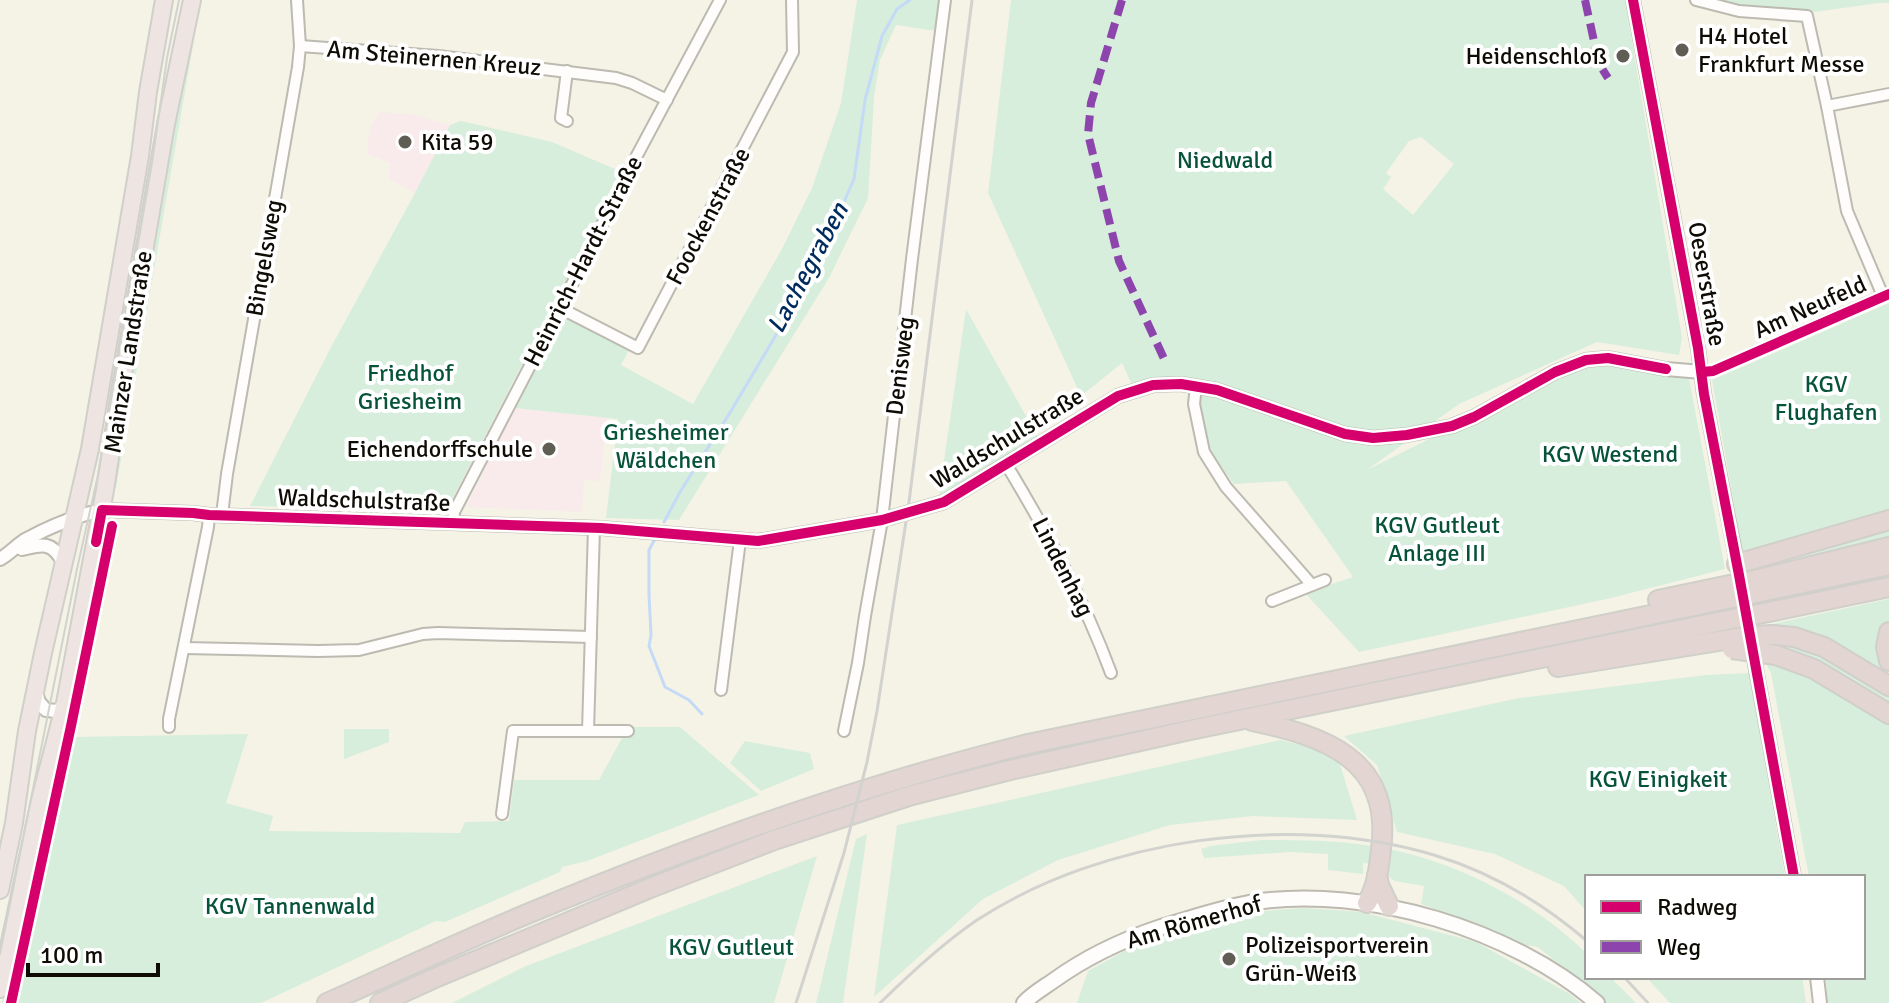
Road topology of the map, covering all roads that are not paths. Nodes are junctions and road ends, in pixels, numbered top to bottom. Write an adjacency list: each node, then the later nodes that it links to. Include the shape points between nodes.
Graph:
1 (164, 0): 22 (main road, Mainzer Landstraße)
2 (192, 0): 20 (main road, Mainzer Landstraße, via 166,124)
3 (297, 0): 9 (street, Bingelsweg)
4 (720, 0): 12 (street, Heinrich-Hardt-Straße)
5 (792, 0): 16 (street, Foockenstraße, via 793,52 638,348)
6 (945, 0): 23 (street, Denisweg)
7 (1633, 0): 17 (street, Oeserstraße)
8 (1696, 0): 13 (street, via 1739,11 1807,16)
9 (300, 46): 10 (street, Am Steinernen Kreuz); 21 (street, Bingelsweg, via 227,474)
10 (567, 71): 12 (street, Am Steinernen Kreuz, via 616,78); 14 (street, Am Steinernen Kreuz, via 561,118)
11 (1889, 94): 13 (street)
12 (667, 100): 16 (street, Heinrich-Hardt-Straße)
13 (1827, 106): 15 (street, via 1847,211)
14 (567, 121)
15 (1886, 295): 17 (street, Am Neufeld)
16 (560, 308): 25 (street, Heinrich-Hardt-Straße, via 454,512)
17 (1702, 372): 18 (street, Waldschulstraße, via 1608,358 1586,360 1452,426 1373,438 1345,434); 33 (street, Oeserstraße)
18 (1196, 386): 19 (street, Waldschulstraße, via 1168,383 1118,396); 36 (street, via 1194,404 1204,452 1226,487)
19 (1006, 464): 23 (street, Waldschulstraße, via 944,502); 45 (street, Lindenhag, via 1049,537)
20 (102, 510): 21 (street, Waldschulstraße); 22 (street, Waldschulstraße); 28 (main road, Mainzer Landstraße)
21 (215, 515): 25 (street, Waldschulstraße); 42 (street, Bingelsweg, via 208,527)
22 (76, 518): 28 (street, via 90,525); 30 (street, Waldschulstraße, via 23,541); 31 (main road, Mainzer Landstraße)
23 (882, 520): 27 (street, Waldschulstraße); 56 (street, Denisweg)
24 (1889, 520): 33 (highway)
25 (453, 524): 26 (street, Waldschulstraße)
26 (594, 528): 27 (street, Waldschulstraße); 41 (street)
27 (740, 540): 49 (street)
28 (96, 542): 50 (main road, Mainzer Landstraße)
29 (1889, 547): 35 (highway)
30 (6, 555): 31 (street, Waldschulstraße, via 48,546)
31 (63, 562): 48 (main road, Mainzer Landstraße)
32 (1889, 565): 35 (highway)
33 (1738, 570)
34 (1325, 580): 36 (street)
35 (1764, 584): 65 (highway, bridge, via 1497,634 1455,654 1028,744 881,784 636,870)
36 (1312, 585): 38 (street)
37 (1889, 587): 40 (highway, bridge, via 1769,612)
38 (1272, 601)
39 (1889, 632): 44 (highway)
40 (1730, 636): 46 (highway, bridge, via 1803,639); 47 (highway); 47 (highway, via 1578,664); 51 (highway, bridge, via 1814,669)
41 (591, 637): 42 (street, via 438,633 359,650); 54 (street)
42 (184, 648): 53 (street, Bingelsweg)
43 (1754, 658): 59 (street)
44 (1889, 661)
45 (1111, 673)
46 (1889, 686)
47 (1404, 687): 52 (highway)
48 (36, 689): 50 (street, via 46,710 58,711); 60 (main road, Mainzer Landstraße)
49 (721, 690)
50 (65, 703): 64 (main road, Mainzer Landstraße)
51 (1889, 714)
52 (1246, 719): 58 (highway, via 1315,738 1345,753 1360,768 1375,792 1381,816); 66 (highway, via 1006,771 826,822 601,908)
53 (169, 727)
54 (588, 731): 55 (street); 57 (street, via 513,731)
55 (628, 731)
56 (844, 731)
57 (502, 814)
58 (1377, 875): 61 (highway); 62 (highway)
59 (1794, 875)
60 (0, 890)
61 (1367, 903): 62 (main road, Am Römerhof); 67 (main road, Am Römerhof, via 1299,898 1254,902 1191,918 1128,938 1079,962)
62 (1389, 906): 68 (main road, Am Römerhof, via 1489,938 1558,973)
63 (1817, 979): 69 (street)
64 (0, 989)
65 (327, 1003)
66 (380, 1003)
67 (1024, 1003)
68 (1597, 1003)
69 (1820, 1003)

